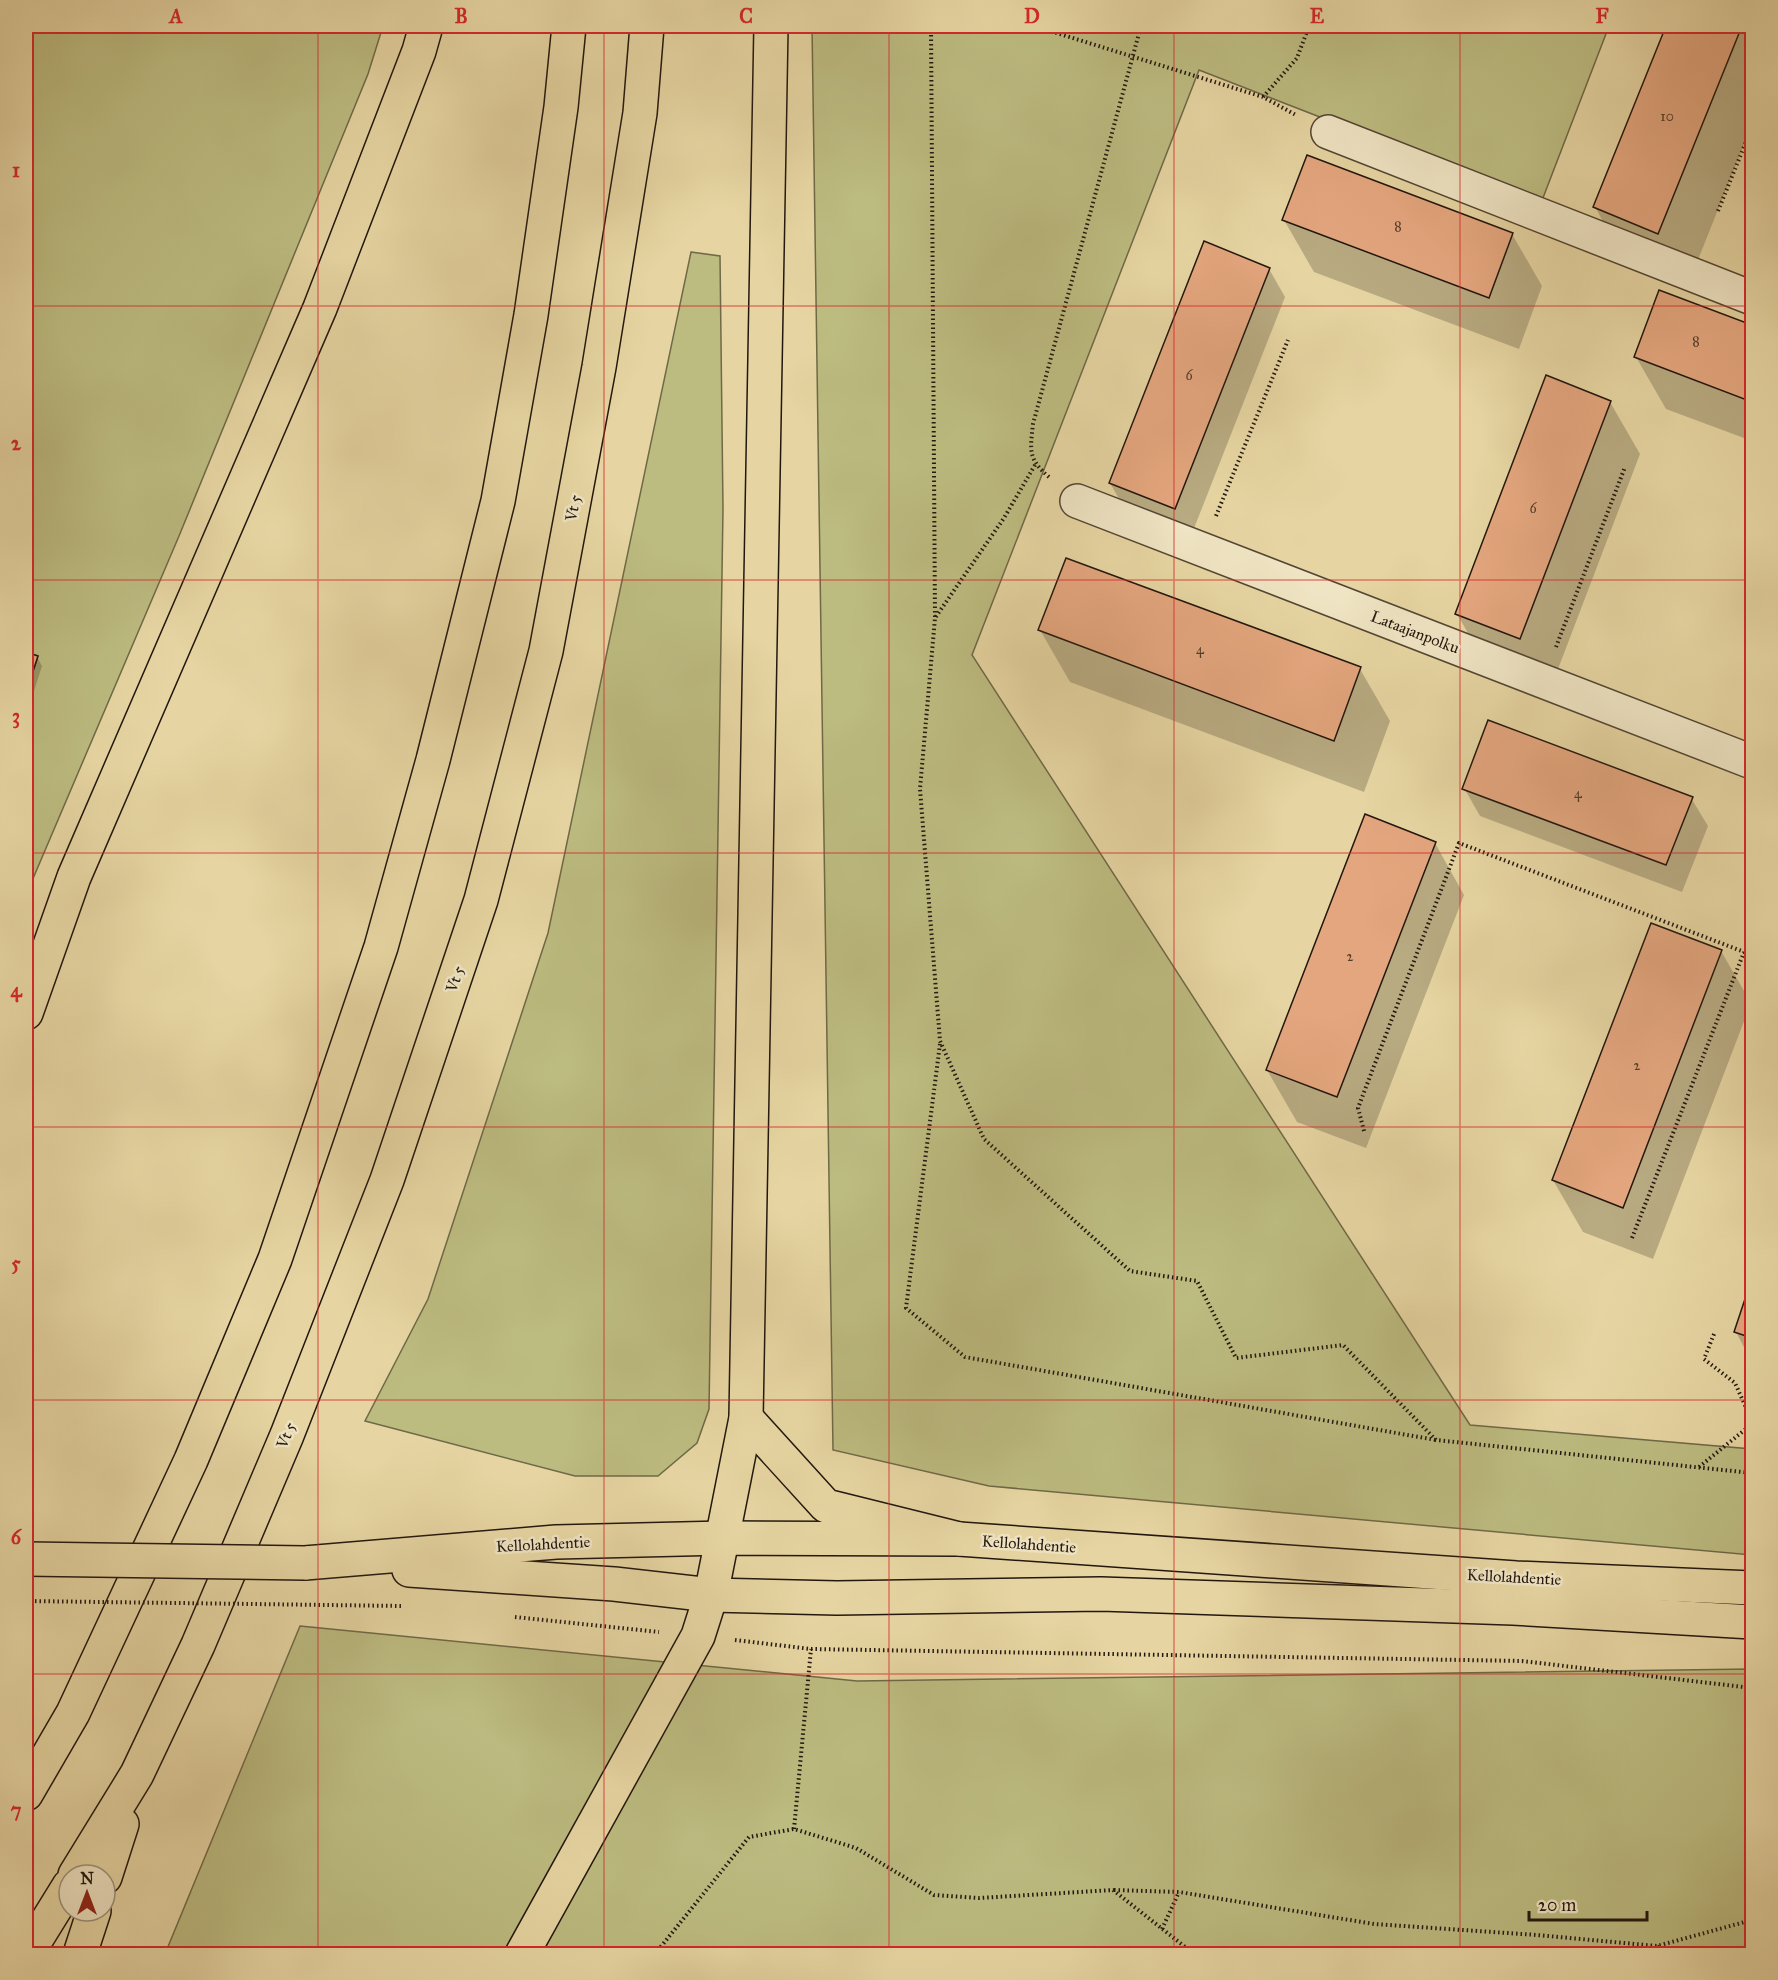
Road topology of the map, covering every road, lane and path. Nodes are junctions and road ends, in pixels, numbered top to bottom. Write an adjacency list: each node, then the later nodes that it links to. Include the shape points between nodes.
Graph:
1 (426, 26): 24 (main road, via 320,308)
2 (569, 26): 52 (main road, via 533,304 498,501 381,947 271,1270 191,1460 73,1713)
3 (647, 26): 51 (main road, Vt 5, via 640,113 603,344 546,651 481,900 387,1180 308,1382 198,1645)
4 (771, 26): 33 (main road)
5 (932, 26): 21 (path)
6 (1034, 26): 9 (path)
7 (1141, 26): 9 (path)
8 (1309, 26): 10 (path, via 1297,58)
9 (1134, 56): 10 (path); 17 (path, via 1033,424 1030,451)
10 (1263, 97): 12 (path)
11 (1752, 127): 13 (path)
12 (1328, 132): 15 (street)
13 (1751, 135): 14 (path)
14 (1718, 211)
15 (1752, 298)
16 (1288, 340): 20 (path)
17 (1035, 465): 19 (path); 21 (path, via 1004,518)
18 (1626, 467): 22 (path)
19 (1077, 501): 20 (street, Lataajanpolku)
20 (1202, 550): 22 (street, Lataajanpolku)
21 (935, 618): 29 (path, via 920,789)
22 (1542, 681): 23 (street, Lataajanpolku)
23 (1752, 762)
24 (74, 877): 27 (main road, via 40,927); 28 (main road)
25 (1744, 952): 26 (path); 30 (path, via 1459,843 1358,1108); 31 (path)
26 (1752, 955)
27 (26, 963)
28 (26, 1013)
29 (940, 1041): 35 (path, via 984,1139 1130,1271 1197,1281 1236,1358 1342,1345); 35 (path, via 906,1308 964,1357)
30 (1364, 1131)
31 (1632, 1238)
32 (1714, 1334): 34 (path, via 1704,1359 1735,1383)
33 (747, 1418): 38 (main road); 39 (main road, via 826,1506)
34 (1752, 1423): 36 (path)
35 (1436, 1440): 36 (path)
36 (1699, 1467): 37 (path)
37 (1752, 1473)
38 (724, 1538): 39 (main road, Kellolahdentie); 41 (main road, Kellolahdentie, via 556,1542); 43 (main road)
39 (959, 1539): 42 (main road, Kellolahdentie, via 1516,1578)
40 (26, 1559): 41 (main road, Kellolahdentie, bridge)
41 (305, 1563): 43 (main road, Kellolahdentie, via 614,1584)
42 (1752, 1588)
43 (711, 1595): 47 (main road, Kellolahdentie, via 837,1598 1101,1594 1513,1608); 48 (main road)
44 (26, 1601): 45 (path, bridge)
45 (413, 1607)
46 (504, 1616): 48 (path)
47 (1752, 1622)
48 (698, 1636): 49 (path); 65 (main road)
49 (811, 1649): 50 (path, via 1522,1661); 53 (path)
50 (1752, 1688)
51 (137, 1774): 54 (main road, Vt 5); 55 (main road)
52 (26, 1794)
53 (794, 1829): 56 (path, via 855,1848 934,1895 979,1898); 66 (path, via 749,1837)
54 (82, 1863)
55 (109, 1863)
56 (1113, 1890): 57 (path); 61 (path)
57 (1179, 1892): 61 (path); 62 (path, via 1374,1924)
58 (57, 1905): 63 (main road)
59 (1752, 1920): 62 (path)
60 (90, 1923): 64 (main road)
61 (1162, 1929): 67 (path, via 1189,1950)
62 (1657, 1947): 68 (path)
63 (27, 1954)
64 (80, 1954)
65 (522, 1954)
66 (655, 1954)
67 (1233, 1954)
68 (1663, 1954)

